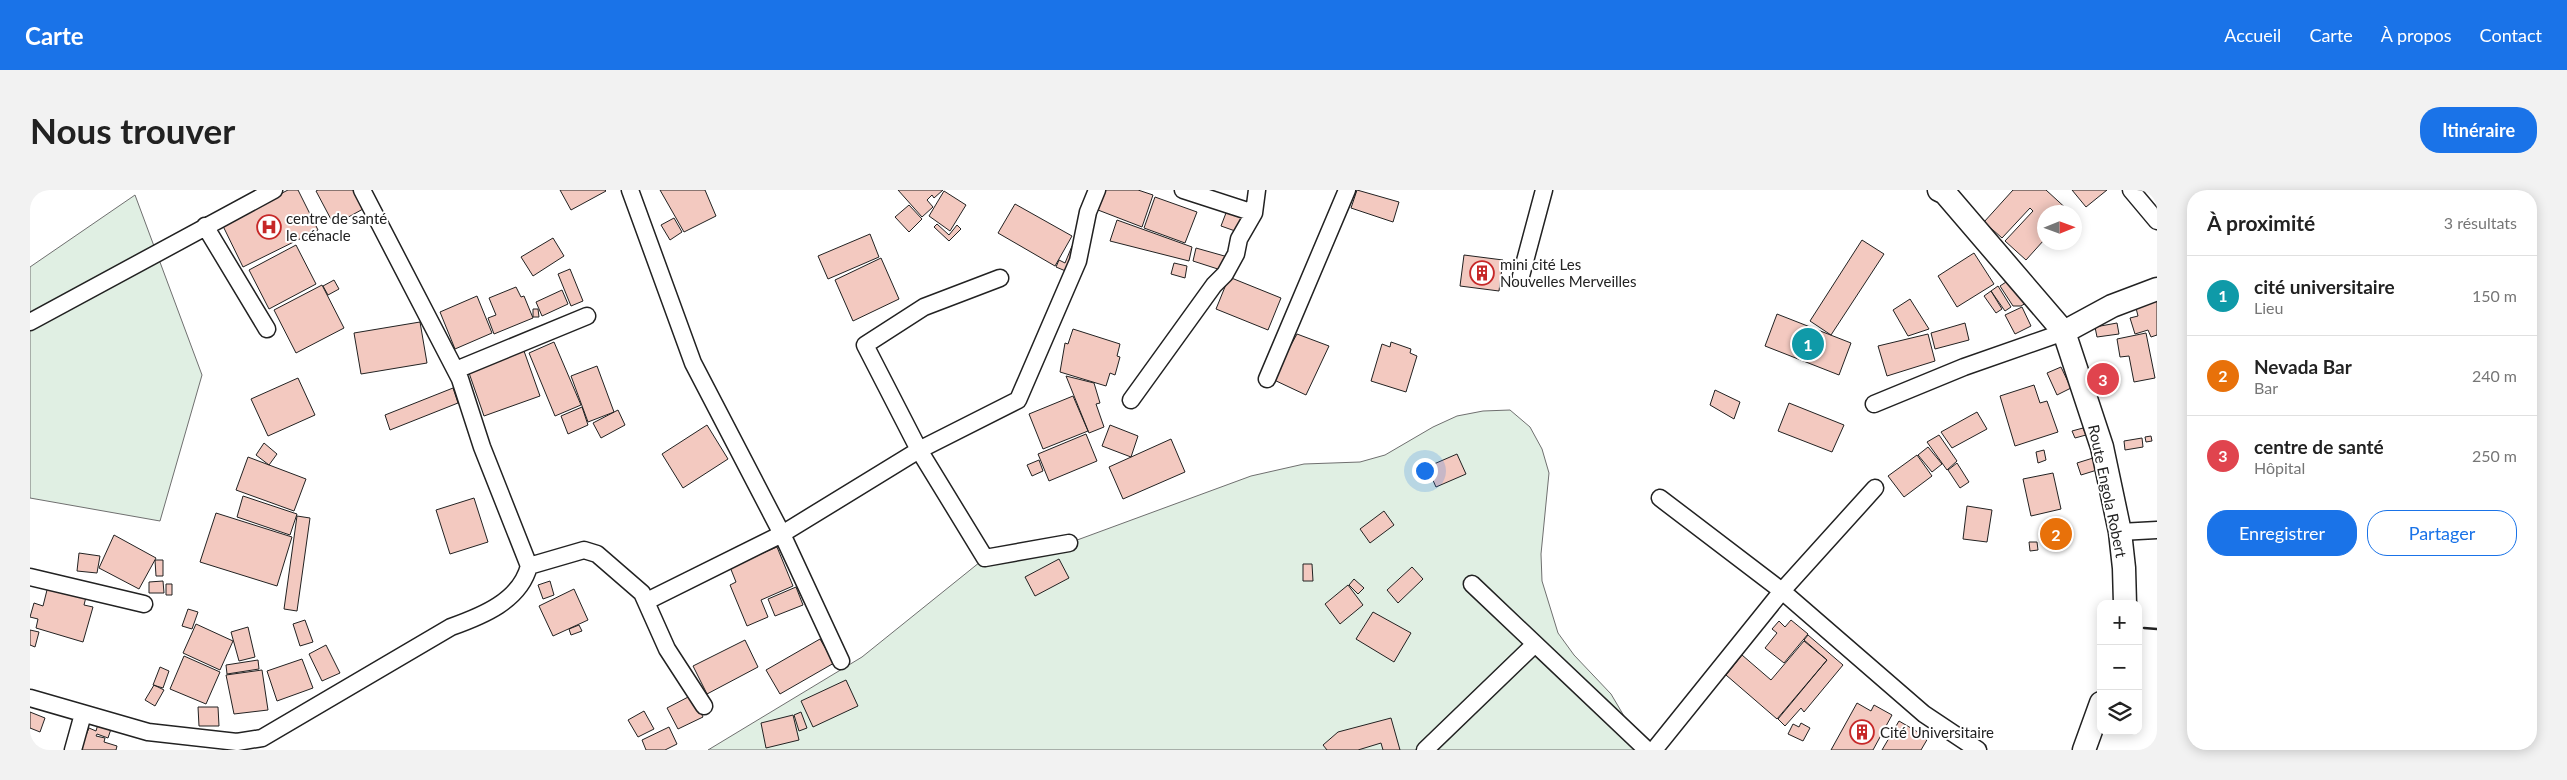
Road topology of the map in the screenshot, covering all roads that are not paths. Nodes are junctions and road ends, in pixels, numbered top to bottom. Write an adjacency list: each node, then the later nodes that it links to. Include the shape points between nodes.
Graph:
1 (274, 190): 13 (street)
2 (362, 190): 21 (street)
3 (630, 190): 30 (street, via 692,363)
4 (1097, 190): 25 (street, via 1088,212 1078,261 1023,394 1018,400)
5 (1183, 190): 11 (street)
6 (1257, 190): 11 (street)
7 (1347, 190): 22 (street)
8 (1544, 190): 14 (street)
9 (1939, 190): 20 (street, Route Engola Robert, via 1945,193)
10 (2131, 190): 12 (street)
11 (1254, 214): 23 (street, via 1239,238 1236,254 1225,274)
12 (2157, 221)
13 (205, 226): 18 (street); 19 (street)
14 (1521, 276)
15 (1000, 278): 25 (street, via 924,307 865,345)
16 (2157, 288): 20 (street, via 2112,306)
17 (586, 316): 21 (street)
18 (30, 322)
19 (268, 329)
20 (2064, 332): 24 (street, via 1964,366); 29 (street, Route Engola Robert, via 2102,447)
21 (456, 370): 32 (street)
22 (1267, 379)
23 (1131, 400)
24 (1874, 404)
25 (919, 450): 30 (street); 31 (street, via 984,558)
26 (1875, 488): 35 (street)
27 (1660, 498): 35 (street)
28 (2157, 530): 29 (street)
29 (2120, 532): 36 (street, Route Engola Robert)
30 (782, 534): 37 (street); 40 (street)
31 (1069, 543)
32 (529, 566): 37 (street, via 584,550 597,554); 45 (street, via 526,580 509,599 451,628)
33 (30, 577): 38 (street)
34 (1472, 584): 39 (street)
35 (1782, 591): 49 (street); 50 (street, via 1924,714)
36 (2125, 600)
37 (647, 601): 42 (street, via 667,648)
38 (144, 604)
39 (1535, 644): 47 (street); 48 (street)
40 (841, 661)
41 (30, 698): 43 (street)
42 (704, 706)
43 (83, 714): 45 (street, via 148,732); 46 (street)
44 (2097, 715): 51 (street)
45 (251, 746)
46 (73, 750)
47 (1425, 750)
48 (1647, 750)
49 (1654, 750)
50 (1978, 750)
51 (2084, 750)

